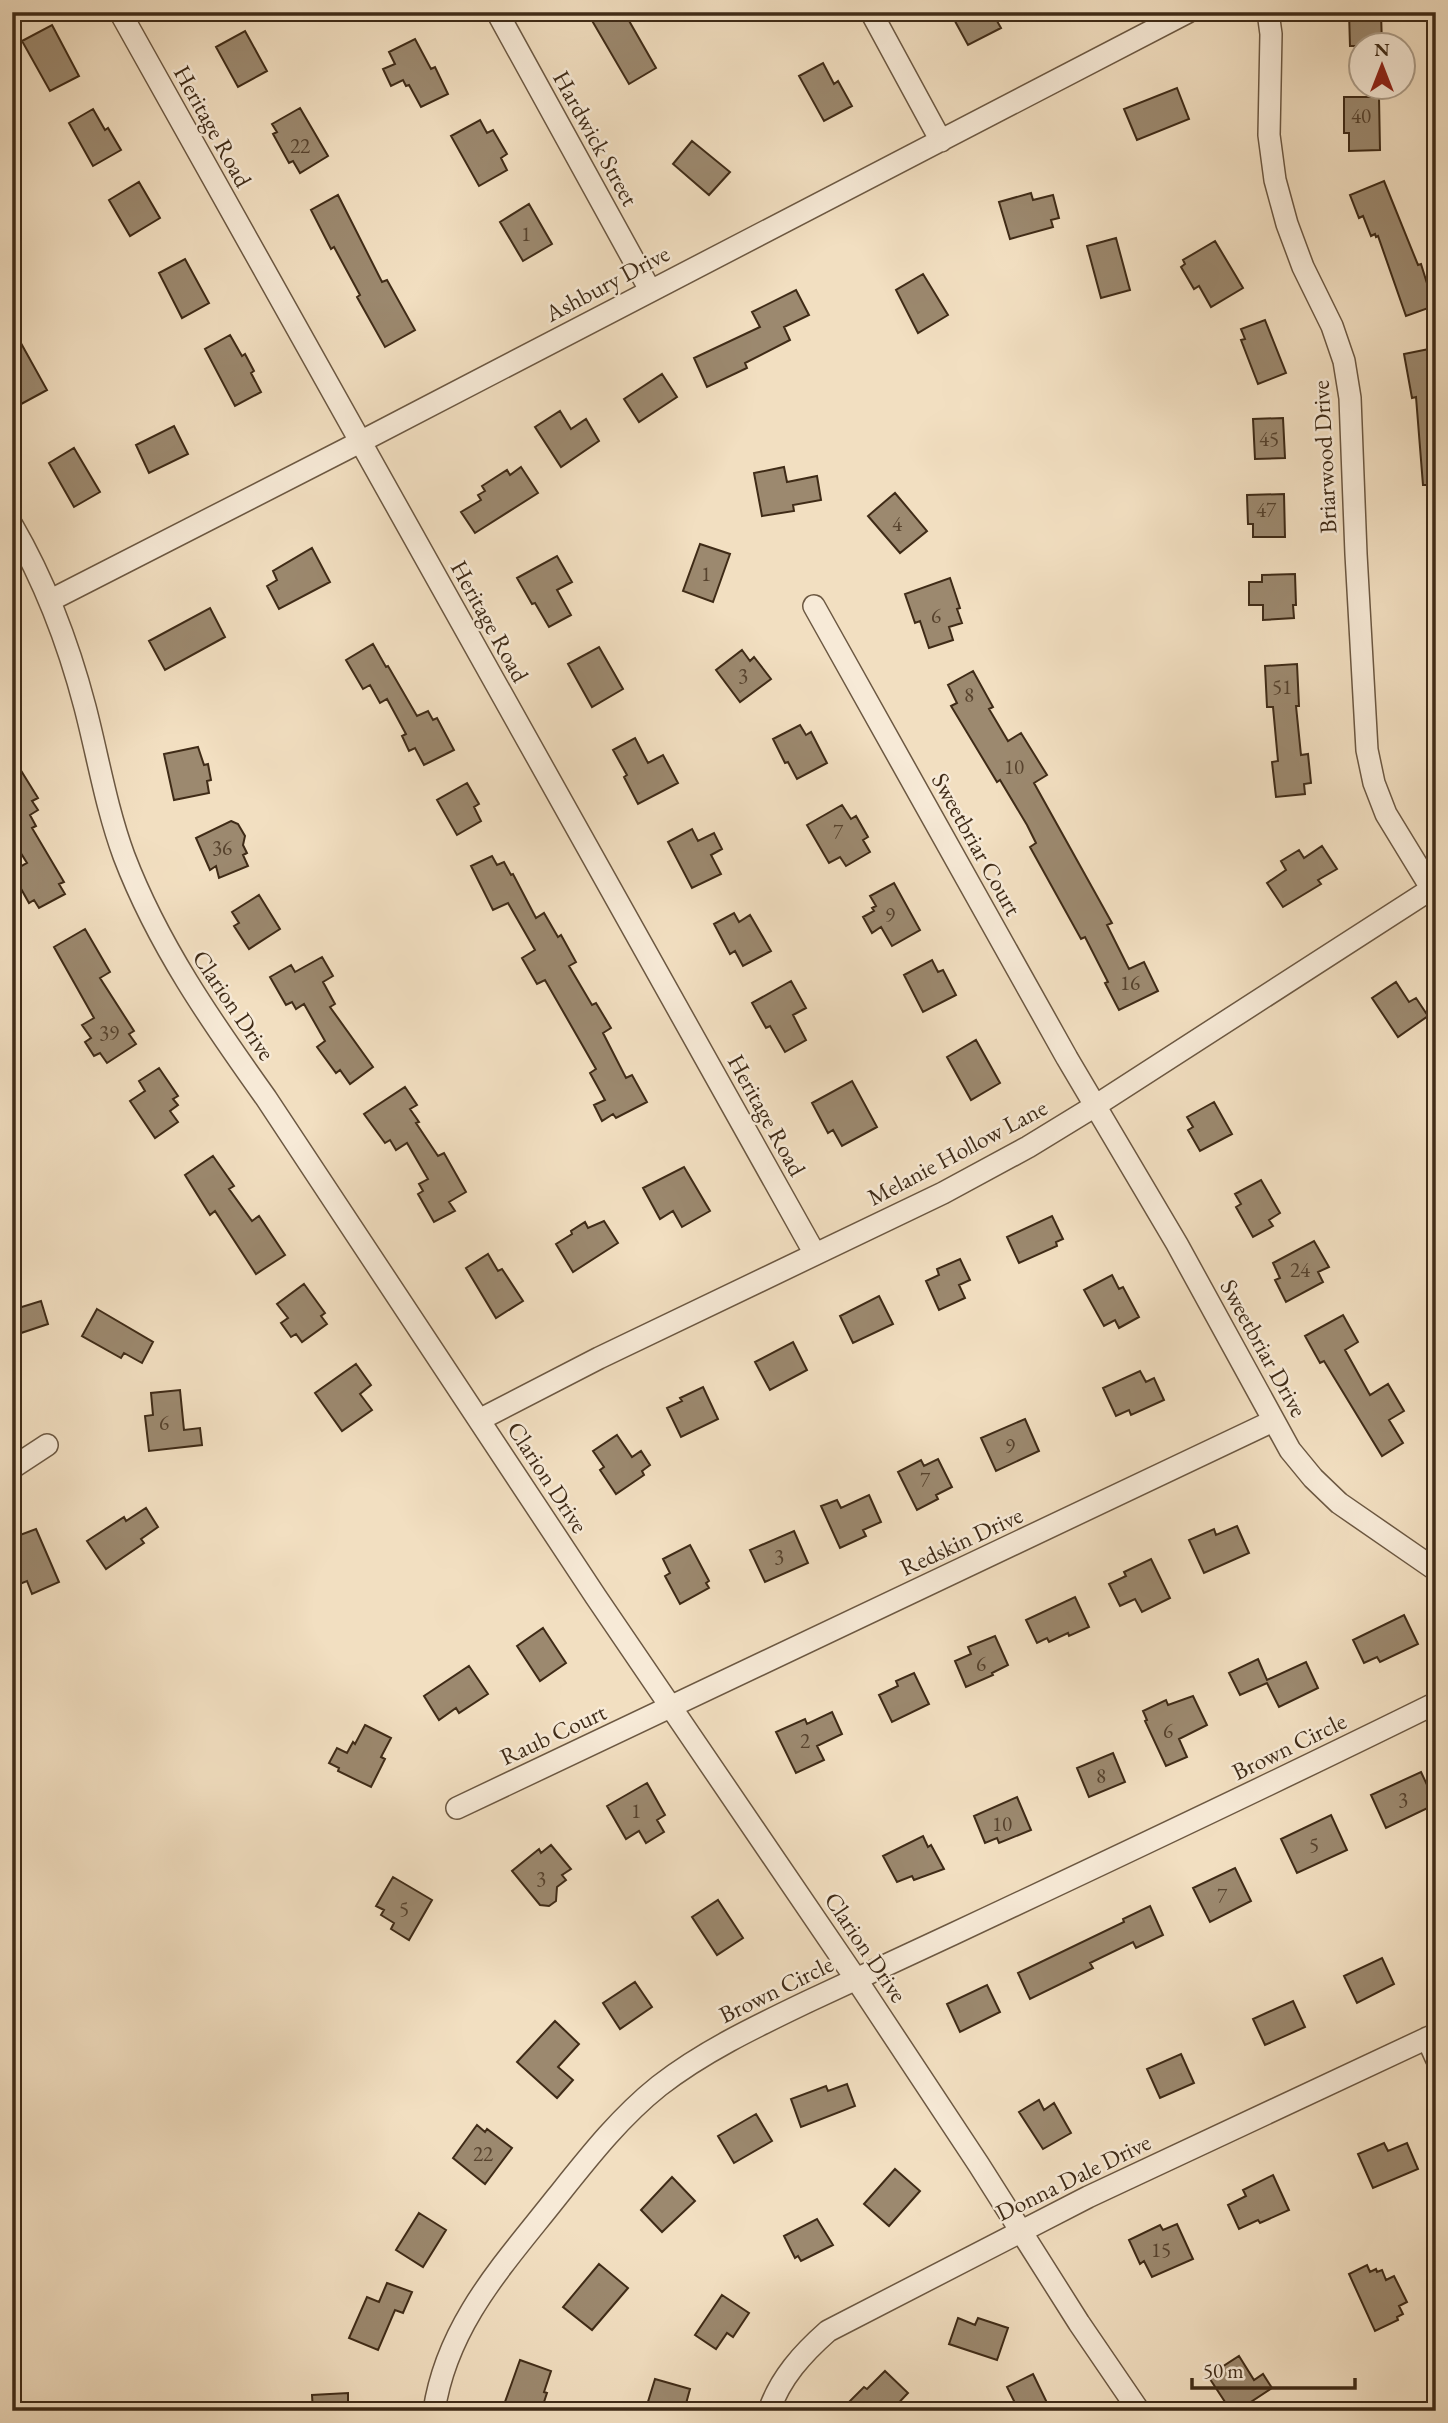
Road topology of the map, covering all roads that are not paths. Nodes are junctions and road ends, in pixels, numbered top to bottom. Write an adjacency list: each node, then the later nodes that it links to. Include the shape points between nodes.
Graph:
1 (120, 12): 8 (street, Heritage Road)
2 (497, 12): 7 (street, Hardwick Street)
3 (871, 12): 6 (street)
4 (1188, 12): 6 (street, Ashbury Drive)
5 (1268, 12): 12 (street, Briarwood Drive, via 1272,34 1269,135 1275,180 1303,267 1332,326 1350,398 1367,750 1386,814)
6 (941, 141): 7 (street, Ashbury Drive)
7 (650, 290): 8 (street, Ashbury Drive)
8 (360, 442): 10 (street, Ashbury Drive); 14 (street, Heritage Road)
9 (12, 524): 10 (street, Clarion Drive)
10 (51, 600): 15 (street, Clarion Drive, via 71,656 105,795 153,924 217,1030)
11 (814, 606): 13 (street, Sweetbriar Court)
12 (1434, 891): 13 (street, Melanie Hollow Lane)
13 (1095, 1106): 14 (street, Melanie Hollow Lane, via 943,1193); 16 (street, Sweetbriar Drive)
14 (815, 1254): 15 (street, Melanie Hollow Lane)
15 (479, 1420): 21 (street, Clarion Drive)
16 (1273, 1421): 19 (street, Sweetbriar Drive, via 1305,1469 1339,1503); 21 (street, Redskin Drive)
17 (47, 1446): 18 (street)
18 (12, 1468)
19 (1436, 1570)
20 (1436, 1703): 23 (street, Brown Circle)
21 (671, 1708): 22 (street, Raub Court); 23 (street, Clarion Drive)
22 (457, 1808)
23 (856, 1979): 26 (street, Clarion Drive); 27 (street, Brown Circle, via 698,2059 631,2110 481,2293 449,2356)
24 (1431, 2036): 25 (street); 26 (street, Donna Dale Drive)
25 (1436, 2058)
26 (1021, 2231): 28 (street, Donna Dale Drive, via 828,2331 786,2377); 29 (street, Clarion Drive)
27 (434, 2411)
28 (769, 2411)
29 (1139, 2411)

